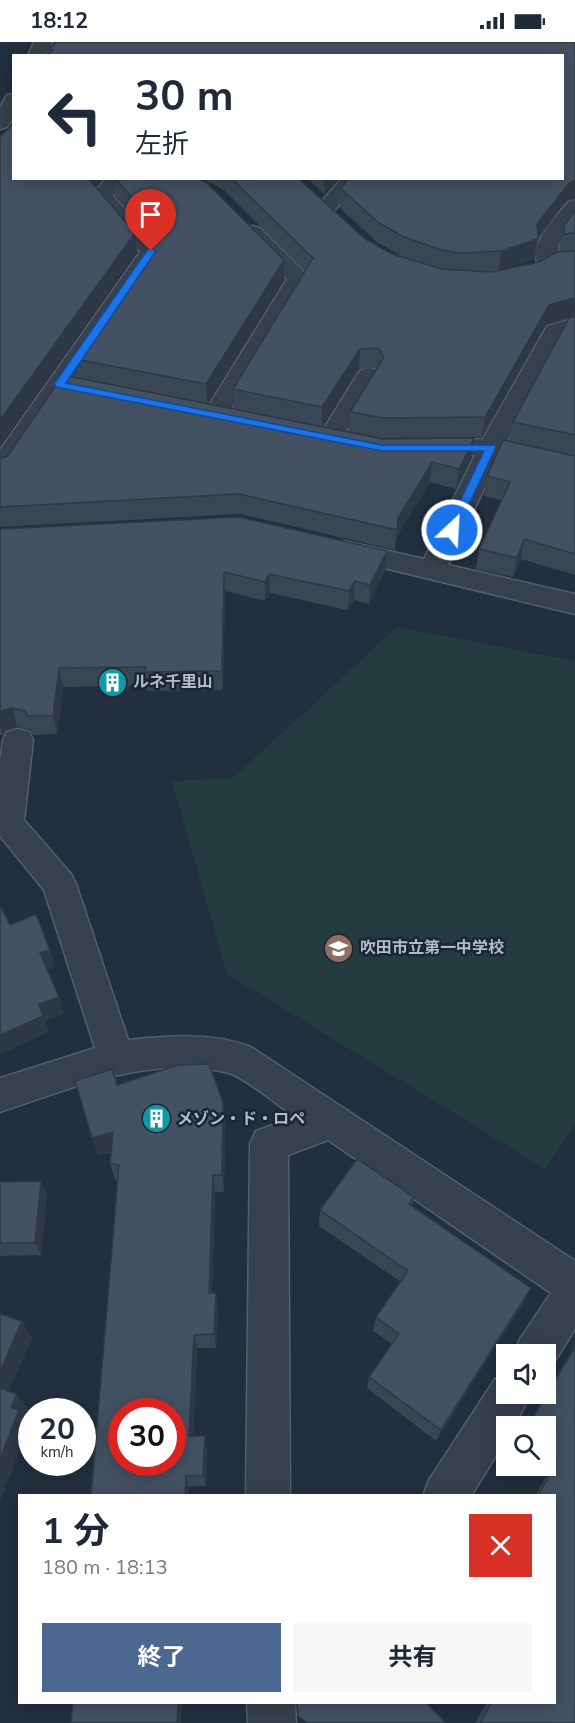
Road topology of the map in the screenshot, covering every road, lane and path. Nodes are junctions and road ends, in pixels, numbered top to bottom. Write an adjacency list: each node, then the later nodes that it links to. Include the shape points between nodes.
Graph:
1 (12, 102): 2 (street)
2 (0, 123)
3 (115, 180): 16 (street, via 102,196 151,251 70,387)
4 (352, 180): 5 (street, via 333,216)
5 (308, 193)
6 (575, 206): 8 (street, via 547,245 557,263)
7 (241, 220): 11 (street, via 299,278)
8 (527, 274)
9 (575, 325): 13 (street, via 555,331)
10 (369, 375): 12 (street)
11 (215, 415)
12 (329, 438)
13 (491, 447): 14 (street); 15 (street); 18 (street)
14 (404, 448)
15 (575, 466)
16 (0, 469)
17 (319, 544): 18 (street)
18 (432, 571): 19 (street)
19 (575, 604)
20 (18, 740): 21 (street, via 8,823 59,884)
21 (116, 1058): 22 (street); 23 (street, via 173,1052 238,1058)
22 (0, 1095)
23 (331, 1121): 24 (street); 28 (street, via 269,1144)
24 (575, 1285)
25 (575, 1293): 26 (street)
26 (542, 1344)
27 (504, 1404): 29 (street)
28 (268, 1494)
29 (446, 1494)
30 (271, 1704): 31 (street)
31 (272, 1723)

